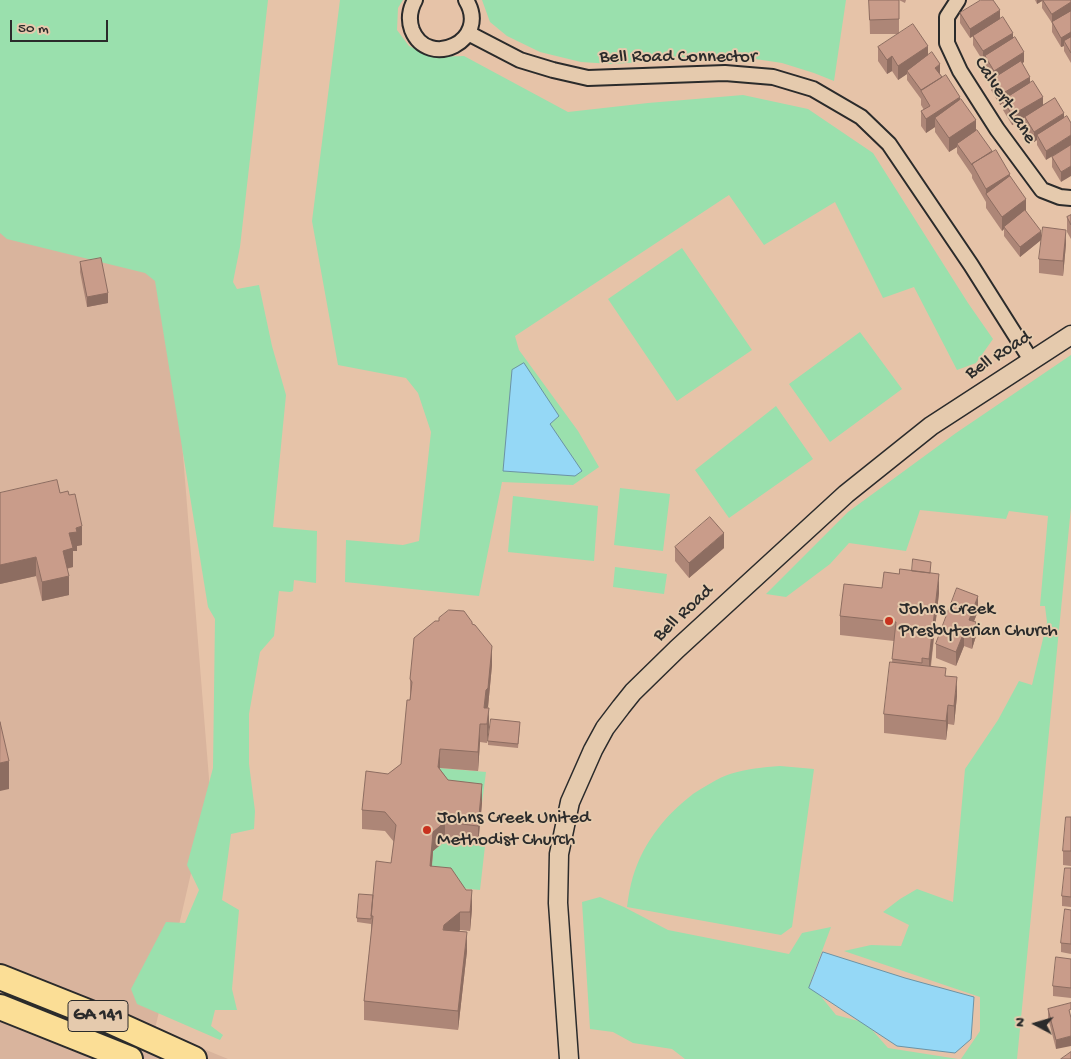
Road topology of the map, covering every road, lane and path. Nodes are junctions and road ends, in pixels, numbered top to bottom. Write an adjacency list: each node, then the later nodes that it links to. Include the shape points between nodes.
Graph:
1 (416, 0): 4 (street, via 410,24 425,45 448,48 461,42)
2 (466, 0): 4 (street, via 472,15)
3 (958, 0): 5 (street, Calvert Lane, via 947,17 947,43 960,72 1042,190)
4 (468, 33): 7 (street, Bell Road Connector, via 520,60 588,78 725,73 773,77 813,89 860,117 889,144)
5 (1071, 198)
6 (1071, 335): 7 (street, Bell Road)
7 (1031, 360): 12 (street, Bell Road, via 931,426 846,494 677,649 633,692 606,728 592,750 570,802 560,854 558,904)
8 (0, 977): 11 (highway, GA 141)
9 (0, 1007): 10 (highway, GA 141)
10 (130, 1059)
11 (194, 1059)
12 (569, 1059)

